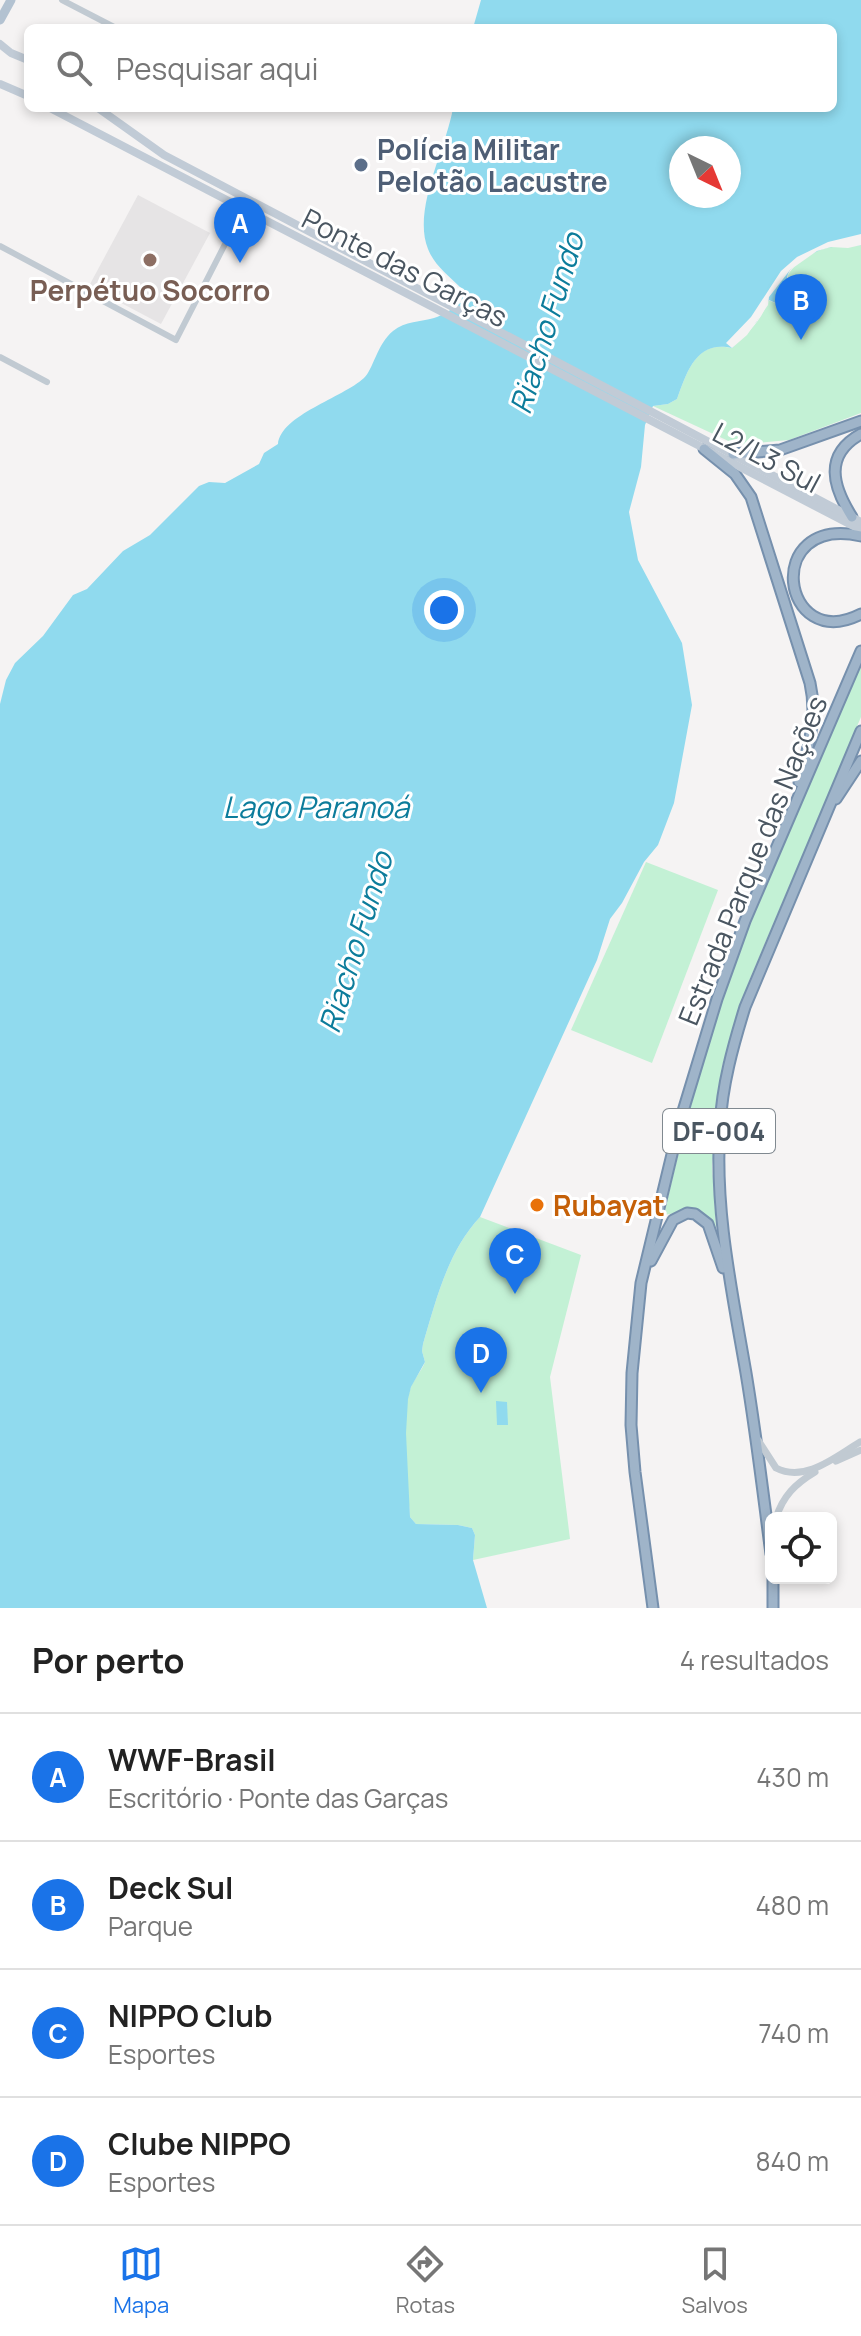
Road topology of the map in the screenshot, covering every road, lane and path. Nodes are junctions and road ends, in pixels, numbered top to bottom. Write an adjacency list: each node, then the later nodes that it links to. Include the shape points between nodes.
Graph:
1 (11, 0): 3 (main road)
2 (63, 0): 4 (street)
3 (0, 20)
4 (108, 24)
5 (0, 44): 6 (main road)
6 (24, 58)
7 (0, 84): 8 (main road)
8 (24, 94)
9 (58, 112): 11 (main road, Ponte das Garças)
10 (104, 112): 13 (main road, Ponte das Garças, via 164,155)
11 (243, 209): 12 (street, via 176,340); 13 (main road, Ponte das Garças)
12 (0, 246)
13 (424, 296): 17 (main road, Ponte das Garças); 18 (main road, Ponte das Garças)
14 (0, 357): 15 (street)
15 (47, 382)
16 (861, 421): 21 (highway, via 780,450)
17 (653, 422): 20 (main road, L2/L3 Sul)
18 (670, 422): 21 (main road, L2/L3 Sul)
19 (861, 434): 22 (highway, via 841,451 835,470 838,492)
20 (704, 449): 23 (main road, L2/L3 Sul); 30 (highway, via 735,474 751,497 814,699 813,730)
21 (733, 454): 22 (main road, L2/L3 Sul)
22 (857, 520)
23 (861, 530)
24 (861, 536): 25 (highway, via 817,537 797,557 792,574 800,604 817,619 843,621)
25 (861, 614)
26 (861, 651): 30 (highway, Estrada Parque das Nações / DF-004)
27 (861, 731): 29 (highway, Estrada Parque das Nações / DF-004)
28 (861, 761): 29 (highway)
29 (826, 811): 32 (highway, Estrada Parque das Nações / DF-004, via 745,1007 723,1090 718,1153)
30 (789, 818): 31 (highway, Estrada Parque das Nações / DF-004, via 703,1041)
31 (641, 1283): 32 (highway, via 667,1228 687,1213 708,1224); 39 (highway, Estrada Parque das Nações / DF-004, via 631,1425)
32 (731, 1290): 33 (highway, Estrada Parque das Nações / DF-004)
33 (756, 1436): 34 (street, via 776,1468 795,1473); 36 (highway, Estrada Parque das Nações / DF-004)
34 (860, 1441): 35 (street)
35 (861, 1449): 37 (street, via 799,1482)
36 (766, 1512)
37 (778, 1512)
38 (773, 1584): 40 (highway)
39 (653, 1608)
40 (773, 1608)

